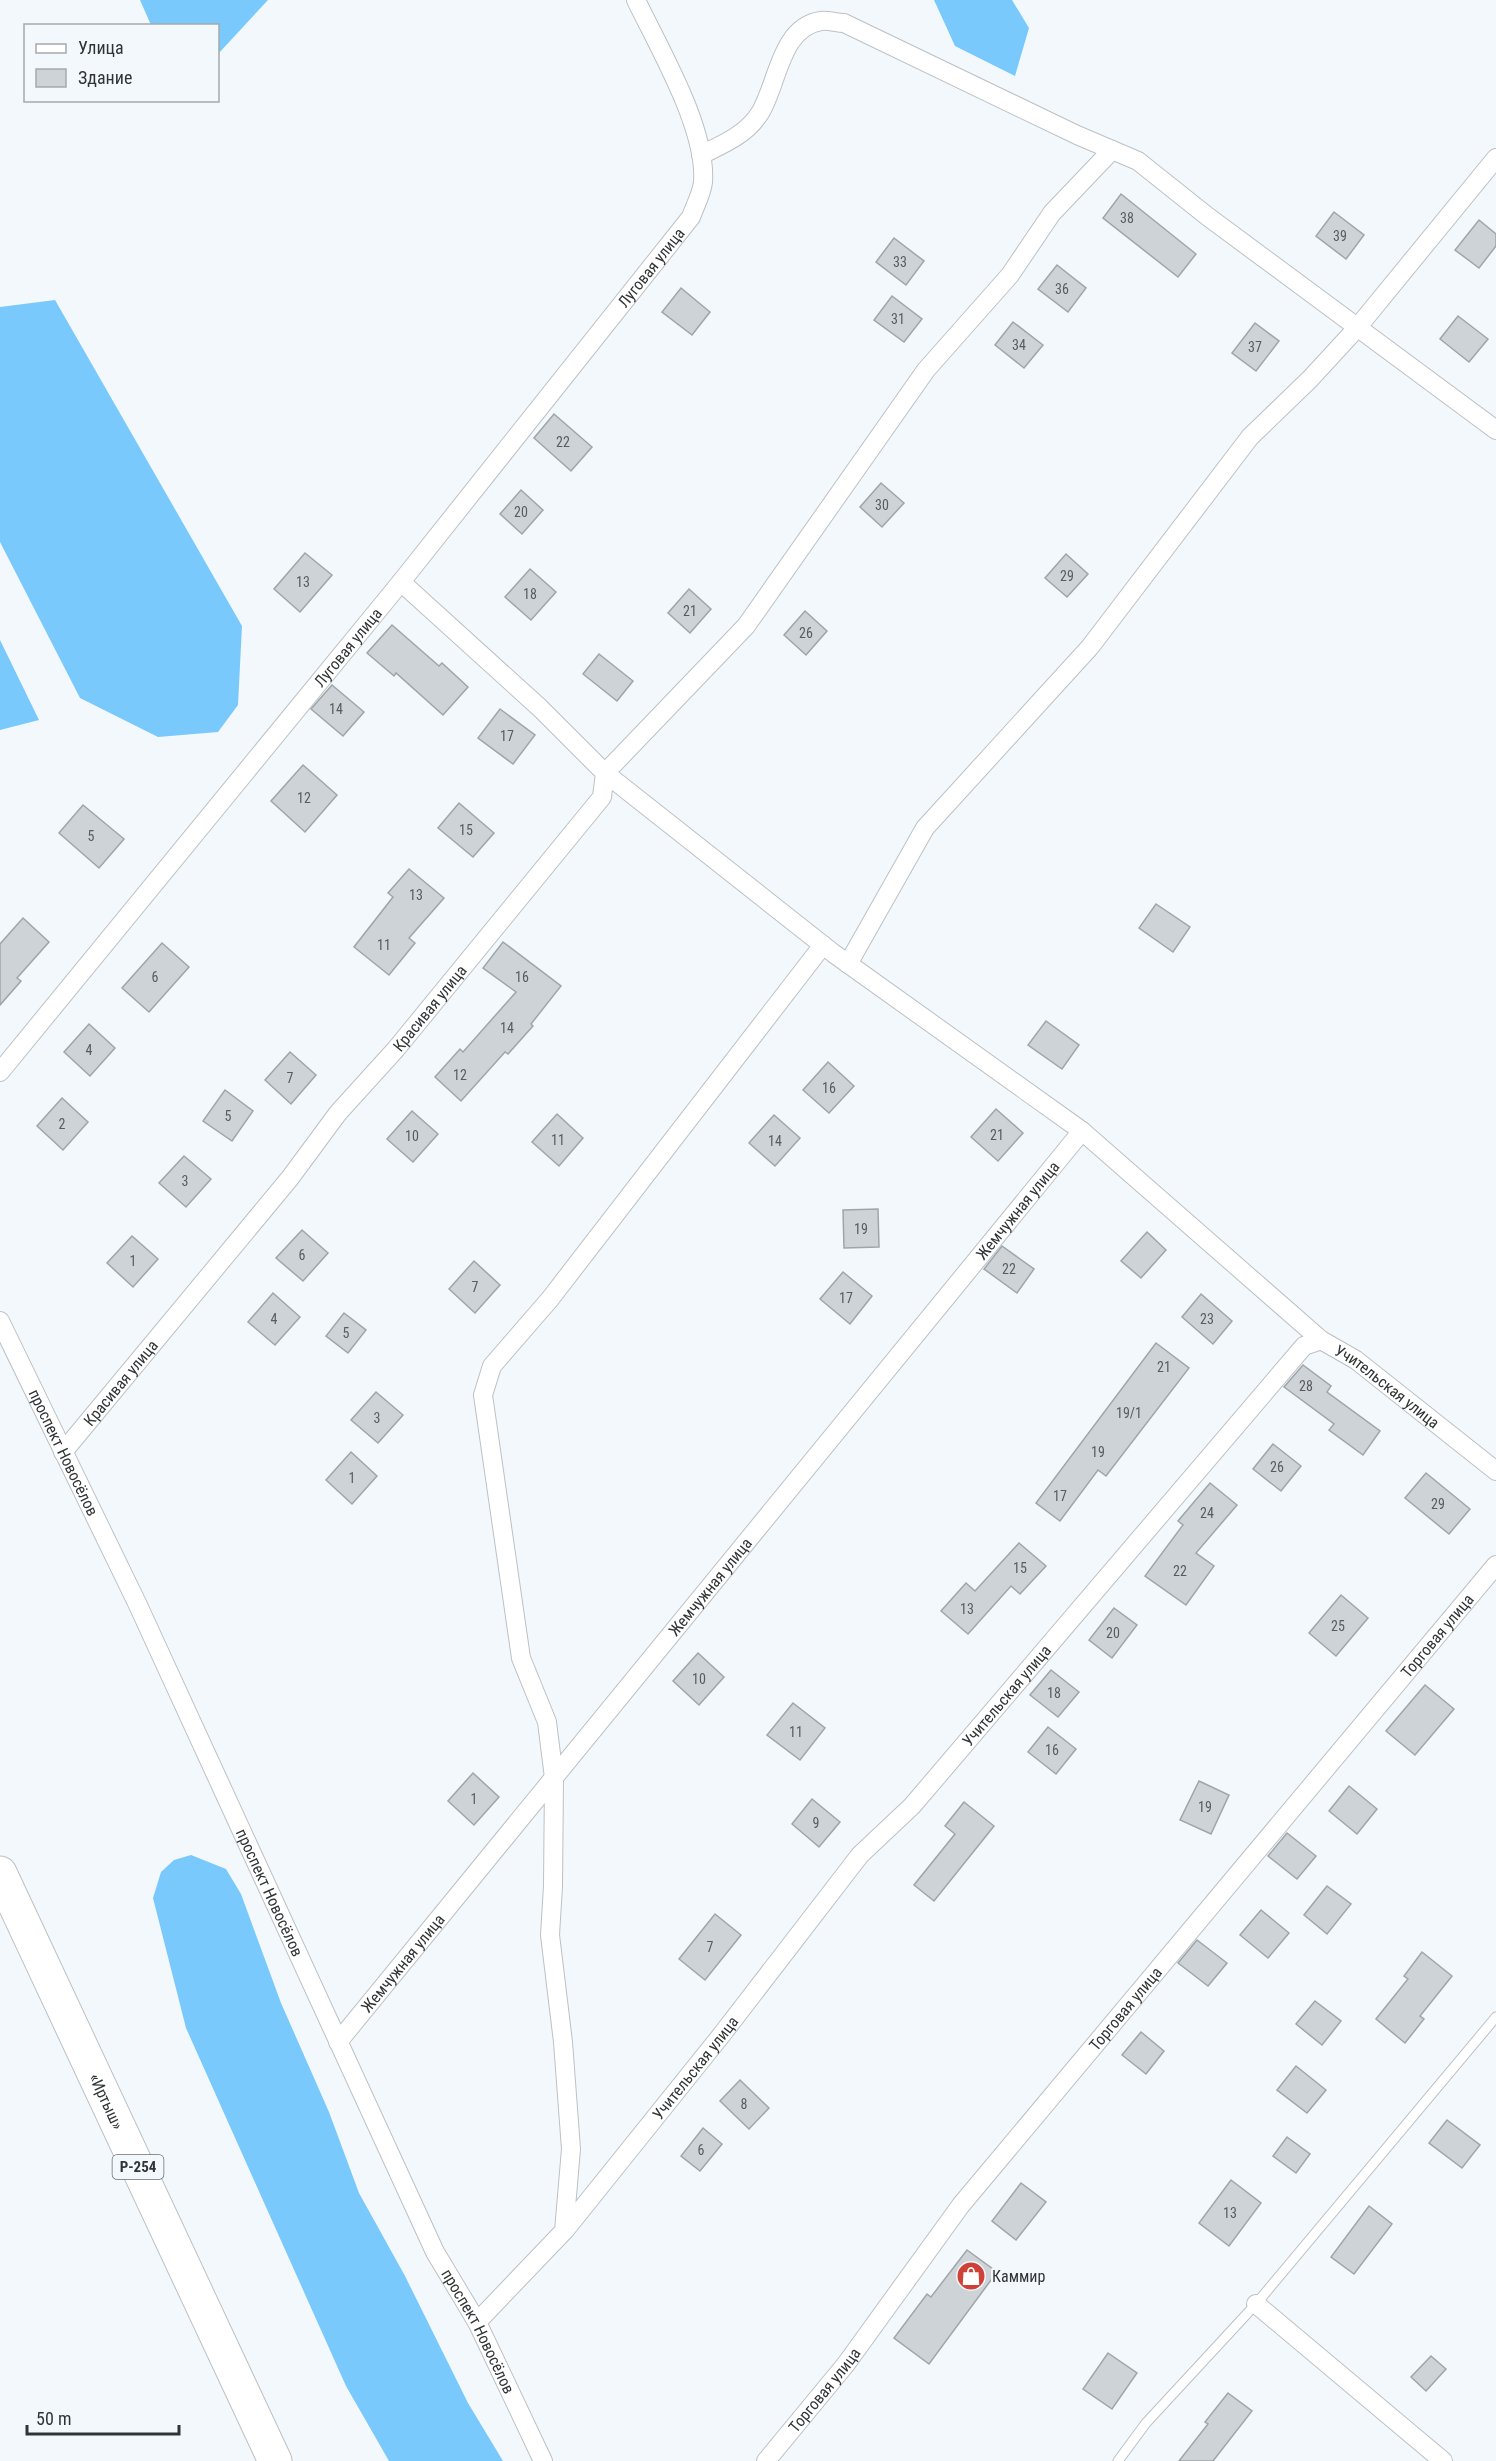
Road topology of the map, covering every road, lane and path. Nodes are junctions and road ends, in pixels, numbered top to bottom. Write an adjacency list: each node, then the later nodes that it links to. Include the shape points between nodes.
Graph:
1 (636, 0): 3 (street, Луговая улица, via 690,115)
2 (1112, 150): 3 (street, via 844,23 822,21 796,34 760,113 741,134); 5 (street, via 1138,161); 8 (street, via 1052,213 1010,275 926,370 746,626)
3 (701, 155): 7 (street, Луговая улица, via 703,183 691,217)
4 (1496, 158): 5 (street)
5 (1357, 328): 6 (street); 10 (street, via 1250,437 1090,647 925,828)
6 (1496, 430)
7 (401, 582): 8 (street, via 540,708); 11 (street, Луговая улица)
8 (605, 773): 9 (street); 15 (street, Красивая улица, via 602,797 396,1049 338,1113 290,1178)
9 (823, 945): 10 (street); 18 (street, via 550,1299 492,1366 483,1395 521,1658 547,1722)
10 (848, 964): 12 (street)
11 (0, 1072)
12 (1082, 1131): 14 (street); 18 (street, Жемчужная улица)
13 (0, 1321): 15 (street, проспект Новосёлов)
14 (1321, 1340): 16 (street, Учительская улица, via 1356,1360); 22 (street, Учительская улица, via 1304,1346 912,1806 860,1855)
15 (63, 1452): 21 (street, проспект Новосёлов, via 137,1603)
16 (1496, 1471)
17 (1496, 1565): 29 (street, Торговая улица, via 961,2205 846,2364)
18 (554, 1778): 21 (street, Жемчужная улица); 22 (street, via 550,1935 572,2149)
19 (0, 1873): 23 (highway, «Иртыш» / Р-254)
20 (1496, 2017): 24 (lane)
21 (338, 2042): 25 (street, проспект Новосёлов, via 435,2252)
22 (564, 2231): 25 (street, Учительская улица)
23 (187, 2271): 26 (lane); 27 (highway, «Иртыш» / Р-254)
24 (1256, 2304): 30 (lane, via 1146,2423); 31 (street)
25 (477, 2322): 28 (street, проспект Новосёлов)
26 (243, 2416)
27 (275, 2461)
28 (543, 2461)
29 (766, 2461)
30 (1118, 2461)
31 (1443, 2461)

